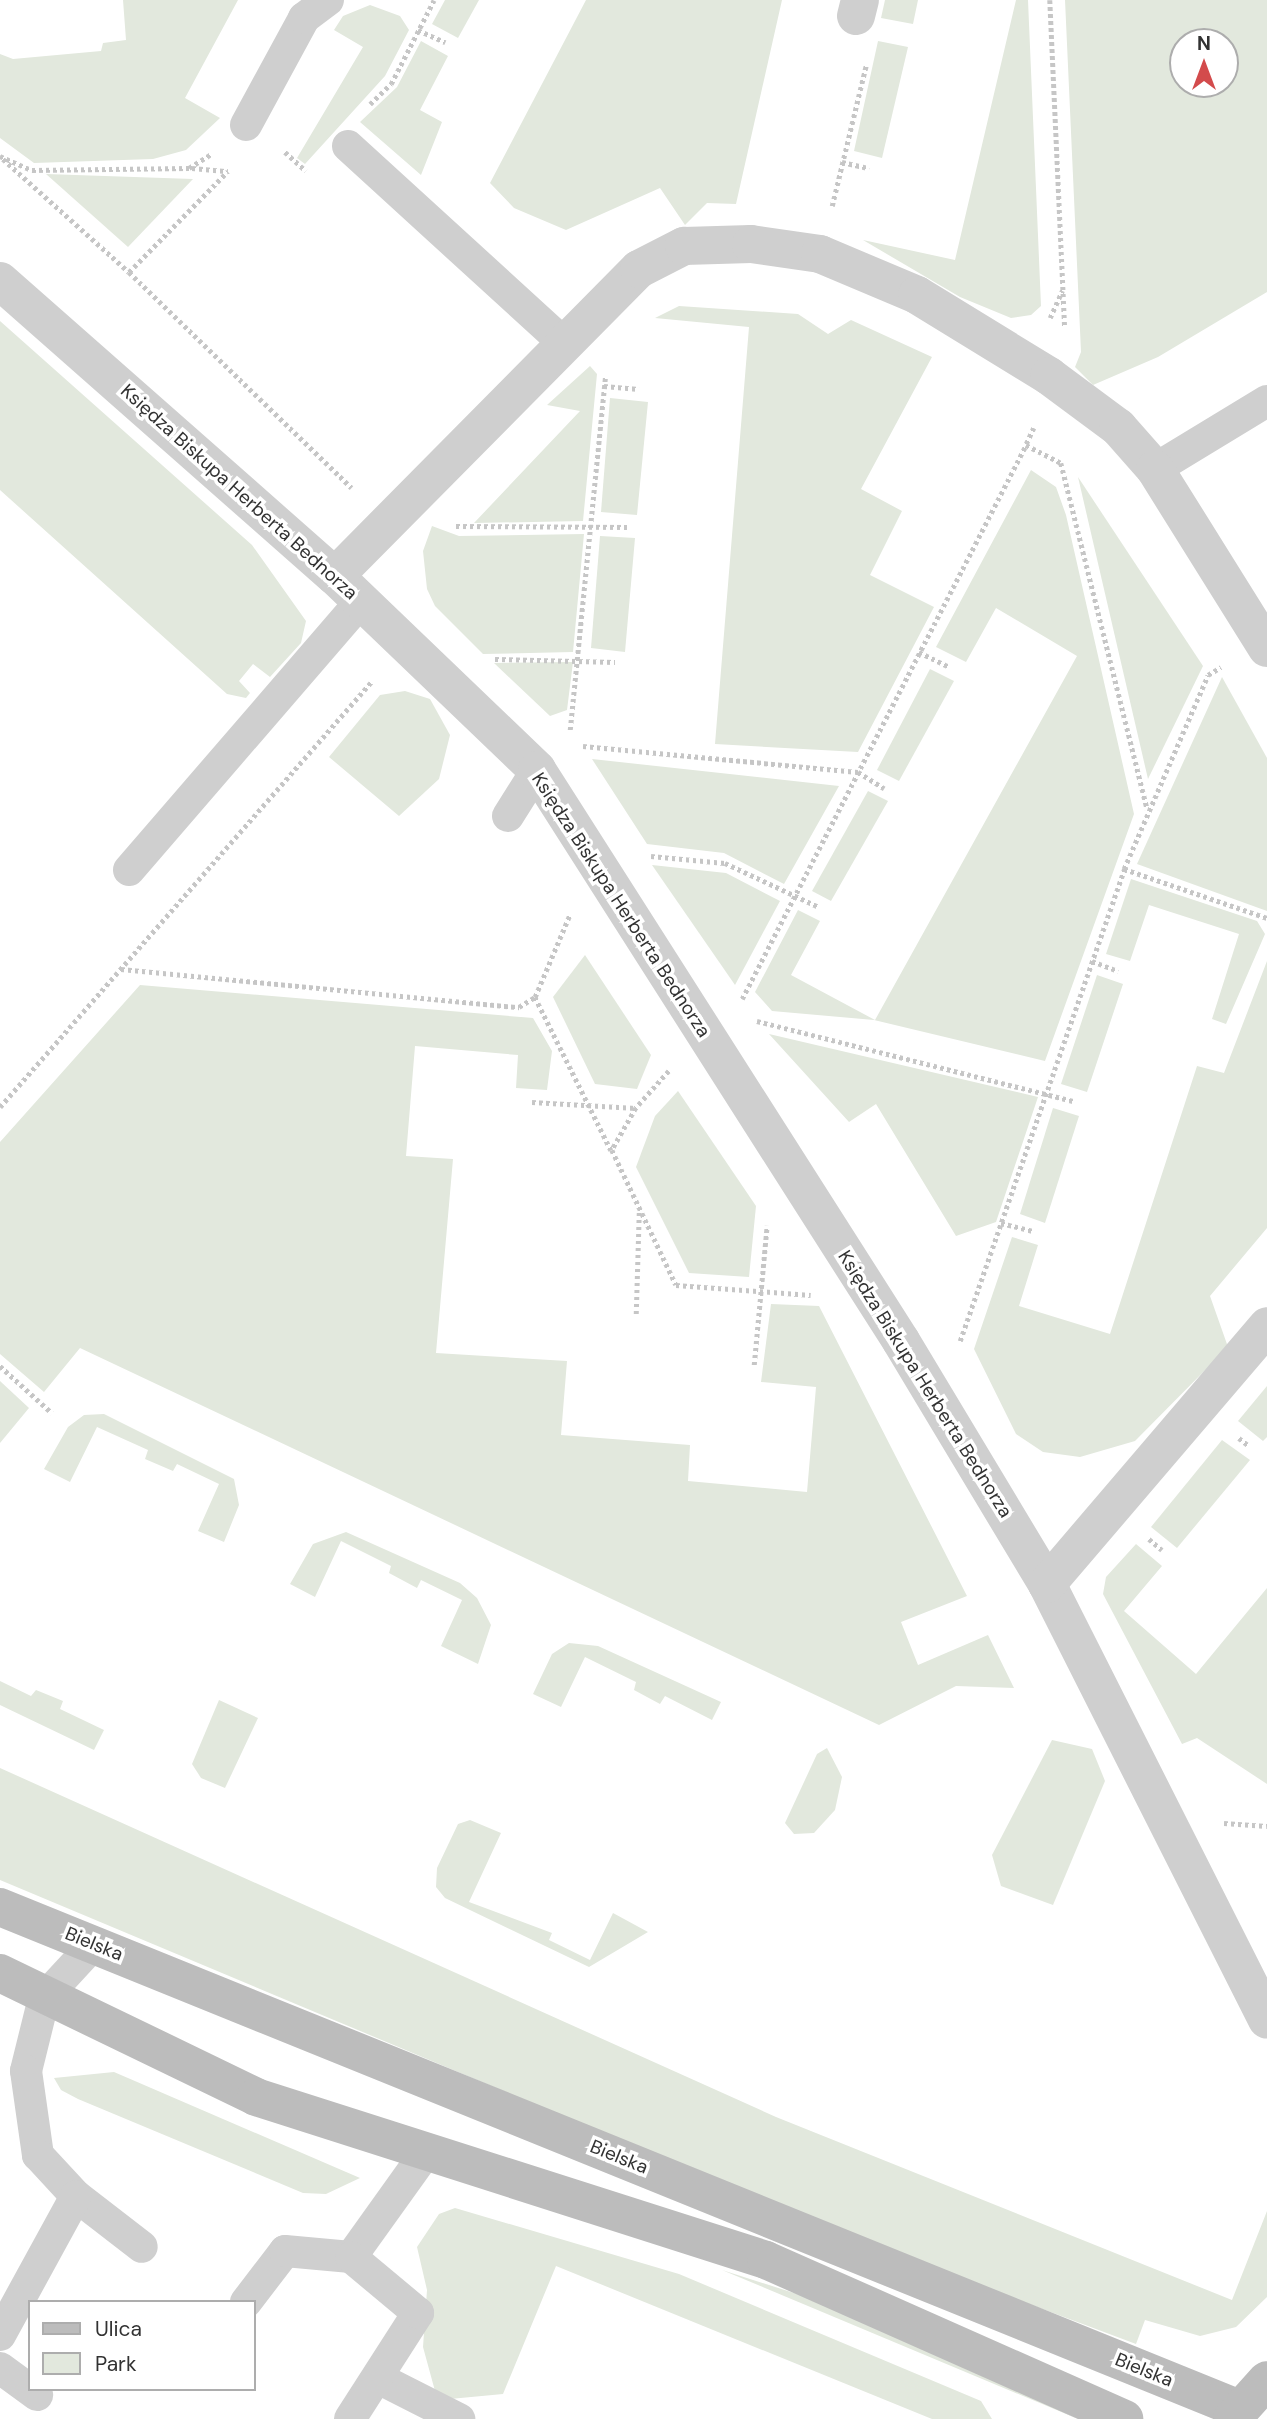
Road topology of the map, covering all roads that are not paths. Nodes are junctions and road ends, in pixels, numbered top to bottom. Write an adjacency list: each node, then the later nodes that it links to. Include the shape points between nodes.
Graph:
1 (328, 0): 2 (lane, via 304,18)
2 (246, 125)
3 (348, 146): 5 (lane)
4 (0, 281): 8 (street, Księdza Biskupa Herberta Bednorza)
5 (570, 339): 7 (street, via 639,269 684,246 751,244 820,254 917,295 1083,400); 8 (street, via 388,523)
6 (1267, 401): 7 (lane)
7 (1155, 469): 9 (street)
8 (348, 588): 10 (street, Księdza Biskupa Herberta Bednorza); 12 (lane)
9 (1264, 643)
10 (537, 770): 11 (lane); 14 (street, Księdza Biskupa Herberta Bednorza, via 901,1342)
11 (508, 816)
12 (129, 870)
13 (1267, 1326): 14 (street)
14 (1047, 1584): 19 (street, Księdza Biskupa Herberta Bednorza)
15 (0, 1908): 16 (main road, Bielska)
16 (94, 1944): 18 (lane); 32 (main road, Bielska)
17 (0, 1973): 18 (main road)
18 (44, 1998): 20 (main road, via 256,2097); 21 (lane, via 26,2071 38,2155)
19 (1267, 2020)
20 (424, 2155): 23 (lane); 35 (main road, via 766,2260)
21 (76, 2196): 22 (lane); 25 (lane)
22 (142, 2247)
23 (351, 2257): 24 (lane, via 285,2251); 27 (lane, via 418,2313)
24 (248, 2300)
25 (0, 2335)
26 (0, 2368): 29 (lane)
27 (380, 2379): 33 (lane); 34 (lane)
28 (1267, 2380): 32 (main road)
29 (28, 2388)
30 (32, 2391): 31 (lane)
31 (37, 2395)
32 (1234, 2414)
33 (349, 2419)
34 (459, 2419)
35 (1124, 2419)

